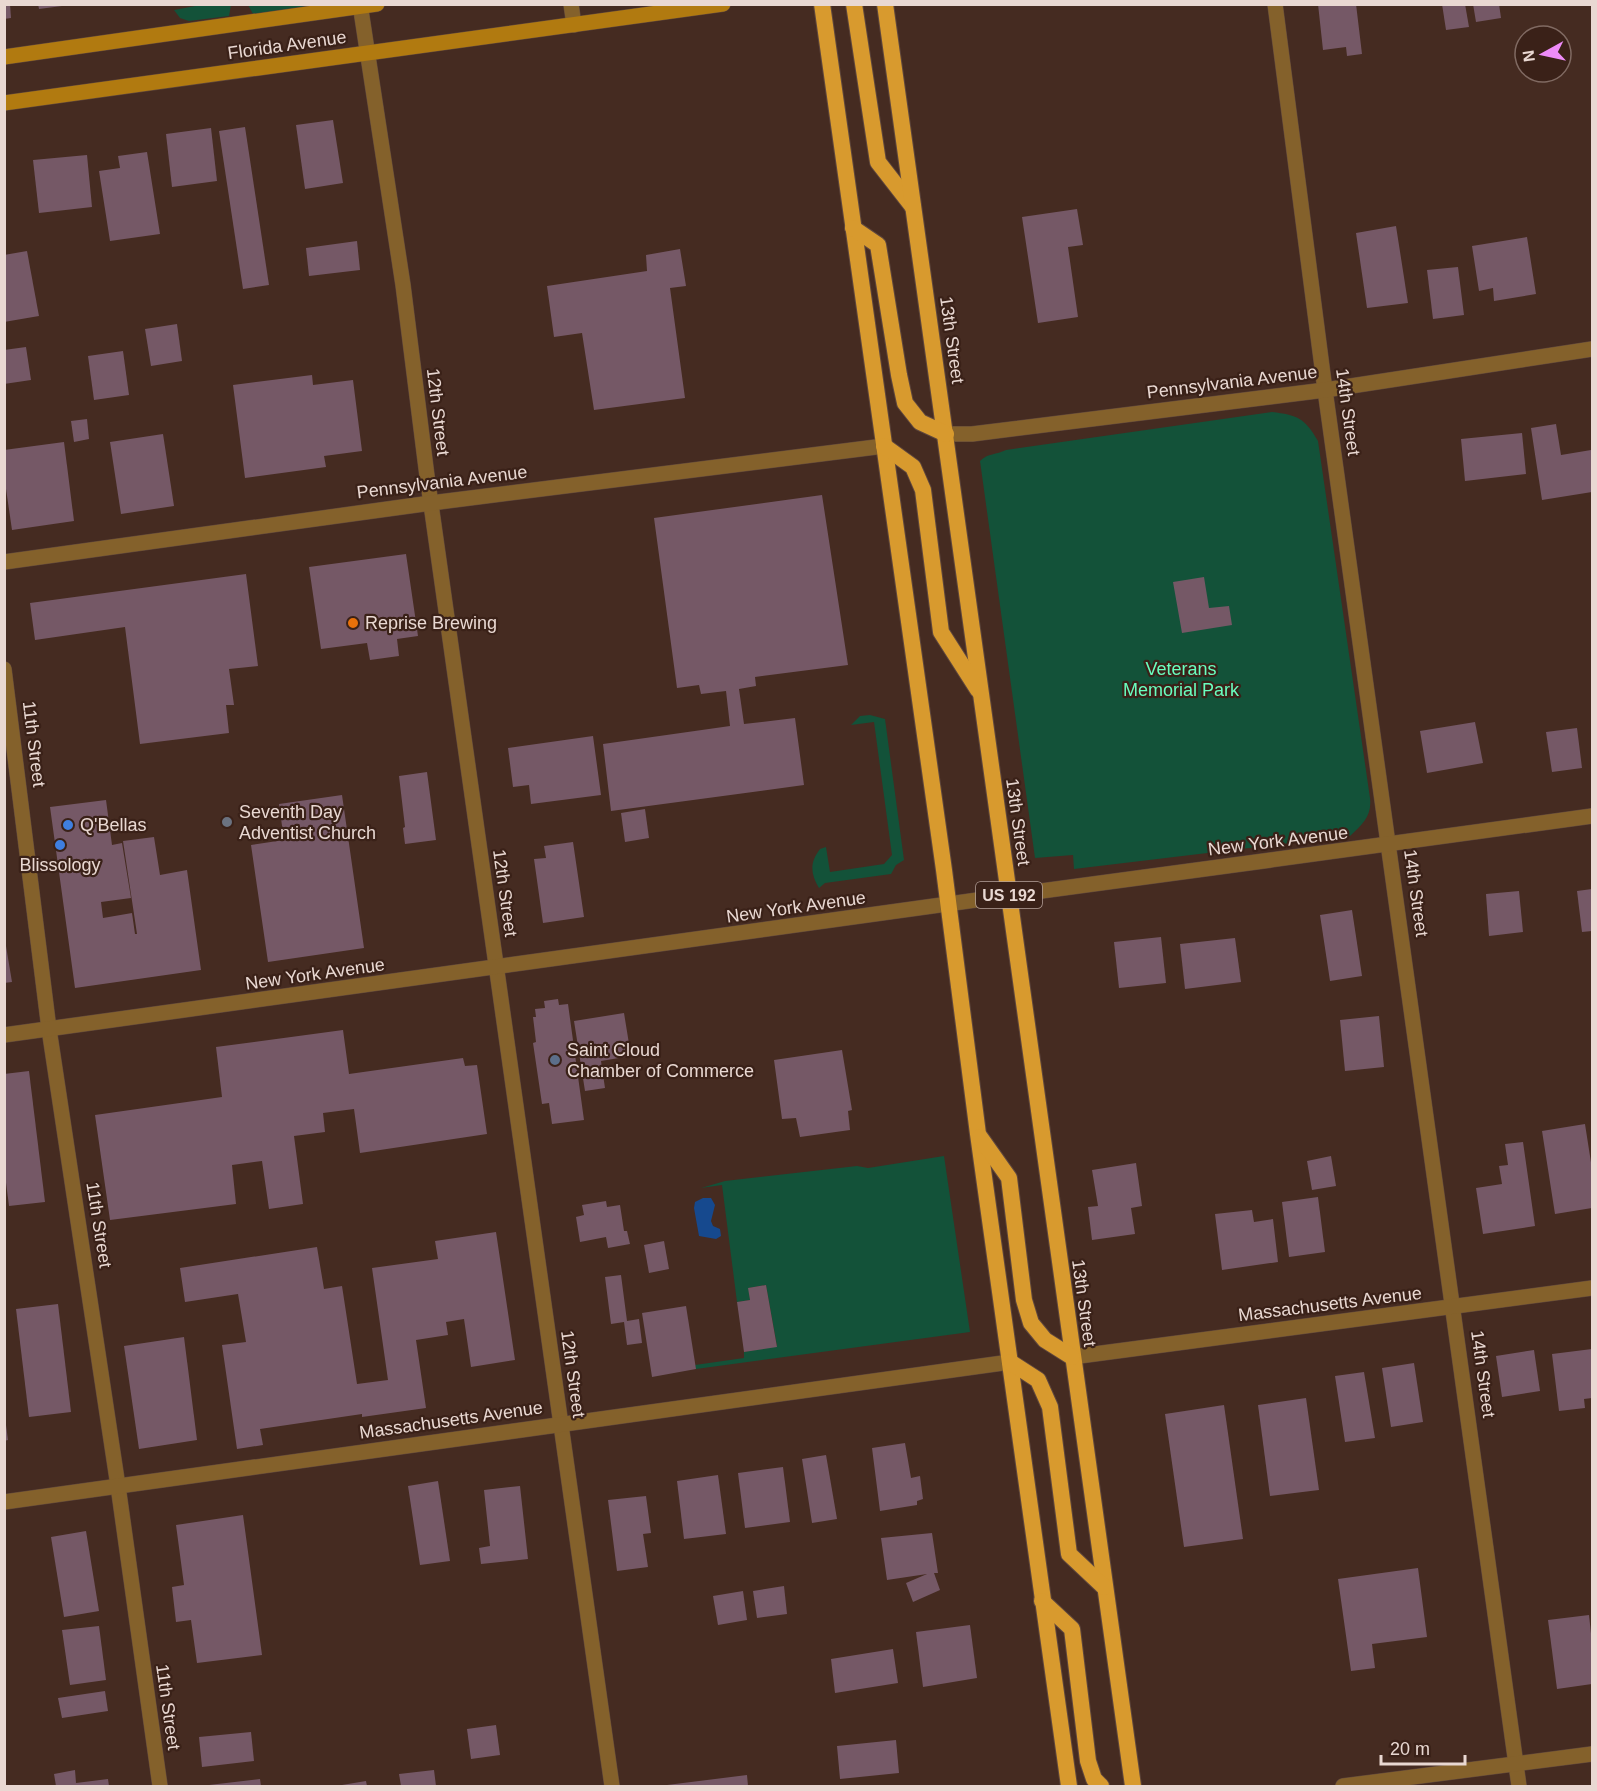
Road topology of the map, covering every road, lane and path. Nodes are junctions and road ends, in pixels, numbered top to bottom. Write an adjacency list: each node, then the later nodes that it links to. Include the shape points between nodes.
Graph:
1 (377, 4): 8 (main road, Florida Avenue)
2 (571, 4): 9 (street)
3 (723, 4): 9 (main road, Florida Avenue)
4 (822, 4): 14 (highway)
5 (854, 4): 13 (highway, via 878,162)
6 (885, 4): 13 (highway, 13th Street / US 192)
7 (1275, 4): 16 (street, 14th Street)
8 (360, 6): 10 (street, 12th Street); 11 (main road, Florida Avenue)
9 (574, 25): 10 (main road, Florida Avenue)
10 (367, 54): 12 (main road, Florida Avenue); 19 (street, 12th Street, via 403,285)
11 (4, 57)
12 (4, 102)
13 (914, 208): 17 (highway, 13th Street / US 192)
14 (853, 228): 17 (highway, via 878,245 905,403 920,422); 18 (highway)
15 (1593, 349): 16 (street, Pennsylvania Avenue)
16 (1325, 390): 17 (street, Pennsylvania Avenue); 24 (street, 14th Street)
17 (946, 434): 22 (highway, 13th Street / US 192)
18 (884, 446): 19 (street, Pennsylvania Avenue); 22 (highway, via 913,467 923,490 941,632); 26 (highway)
19 (431, 503): 20 (street, Pennsylvania Avenue); 27 (street, 12th Street)
20 (4, 562)
21 (4, 669): 28 (street, 11th Street)
22 (982, 696): 25 (highway, 13th Street / US 192)
23 (1593, 816): 24 (street, New York Avenue)
24 (1389, 846): 25 (street, New York Avenue); 32 (street, 14th Street)
25 (1009, 896): 26 (street, New York Avenue); 33 (highway, 13th Street / US 192)
26 (948, 905): 27 (street, New York Avenue); 30 (highway)
27 (496, 969): 28 (street, New York Avenue); 35 (street, 12th Street)
28 (49, 1029): 29 (street, New York Avenue); 36 (street, 11th Street)
29 (4, 1035)
30 (978, 1134): 33 (highway, via 1009,1178 1024,1300 1031,1323 1045,1340); 34 (highway)
31 (1593, 1288): 32 (street, Massachusetts Avenue)
32 (1454, 1307): 33 (street, Massachusetts Avenue); 41 (street, 14th Street)
33 (1072, 1357): 38 (highway, 13th Street / US 192)
34 (1010, 1362): 35 (street, Massachusetts Avenue); 38 (highway, via 1038,1380 1050,1407 1069,1554); 39 (highway)
35 (561, 1424): 36 (street, Massachusetts Avenue); 43 (street, 12th Street)
36 (118, 1486): 37 (street, Massachusetts Avenue); 42 (street, 11th Street)
37 (4, 1502)
38 (1104, 1587): 46 (highway, 13th Street / US 192)
39 (1042, 1601): 44 (highway); 45 (highway, via 1072,1629 1088,1761)
40 (1593, 1754): 41 (street)
41 (1516, 1764): 47 (street); 48 (street, 14th Street)
42 (160, 1786)
43 (612, 1786)
44 (1069, 1786)
45 (1101, 1786)
46 (1133, 1786)
47 (1343, 1786)
48 (1520, 1786)

